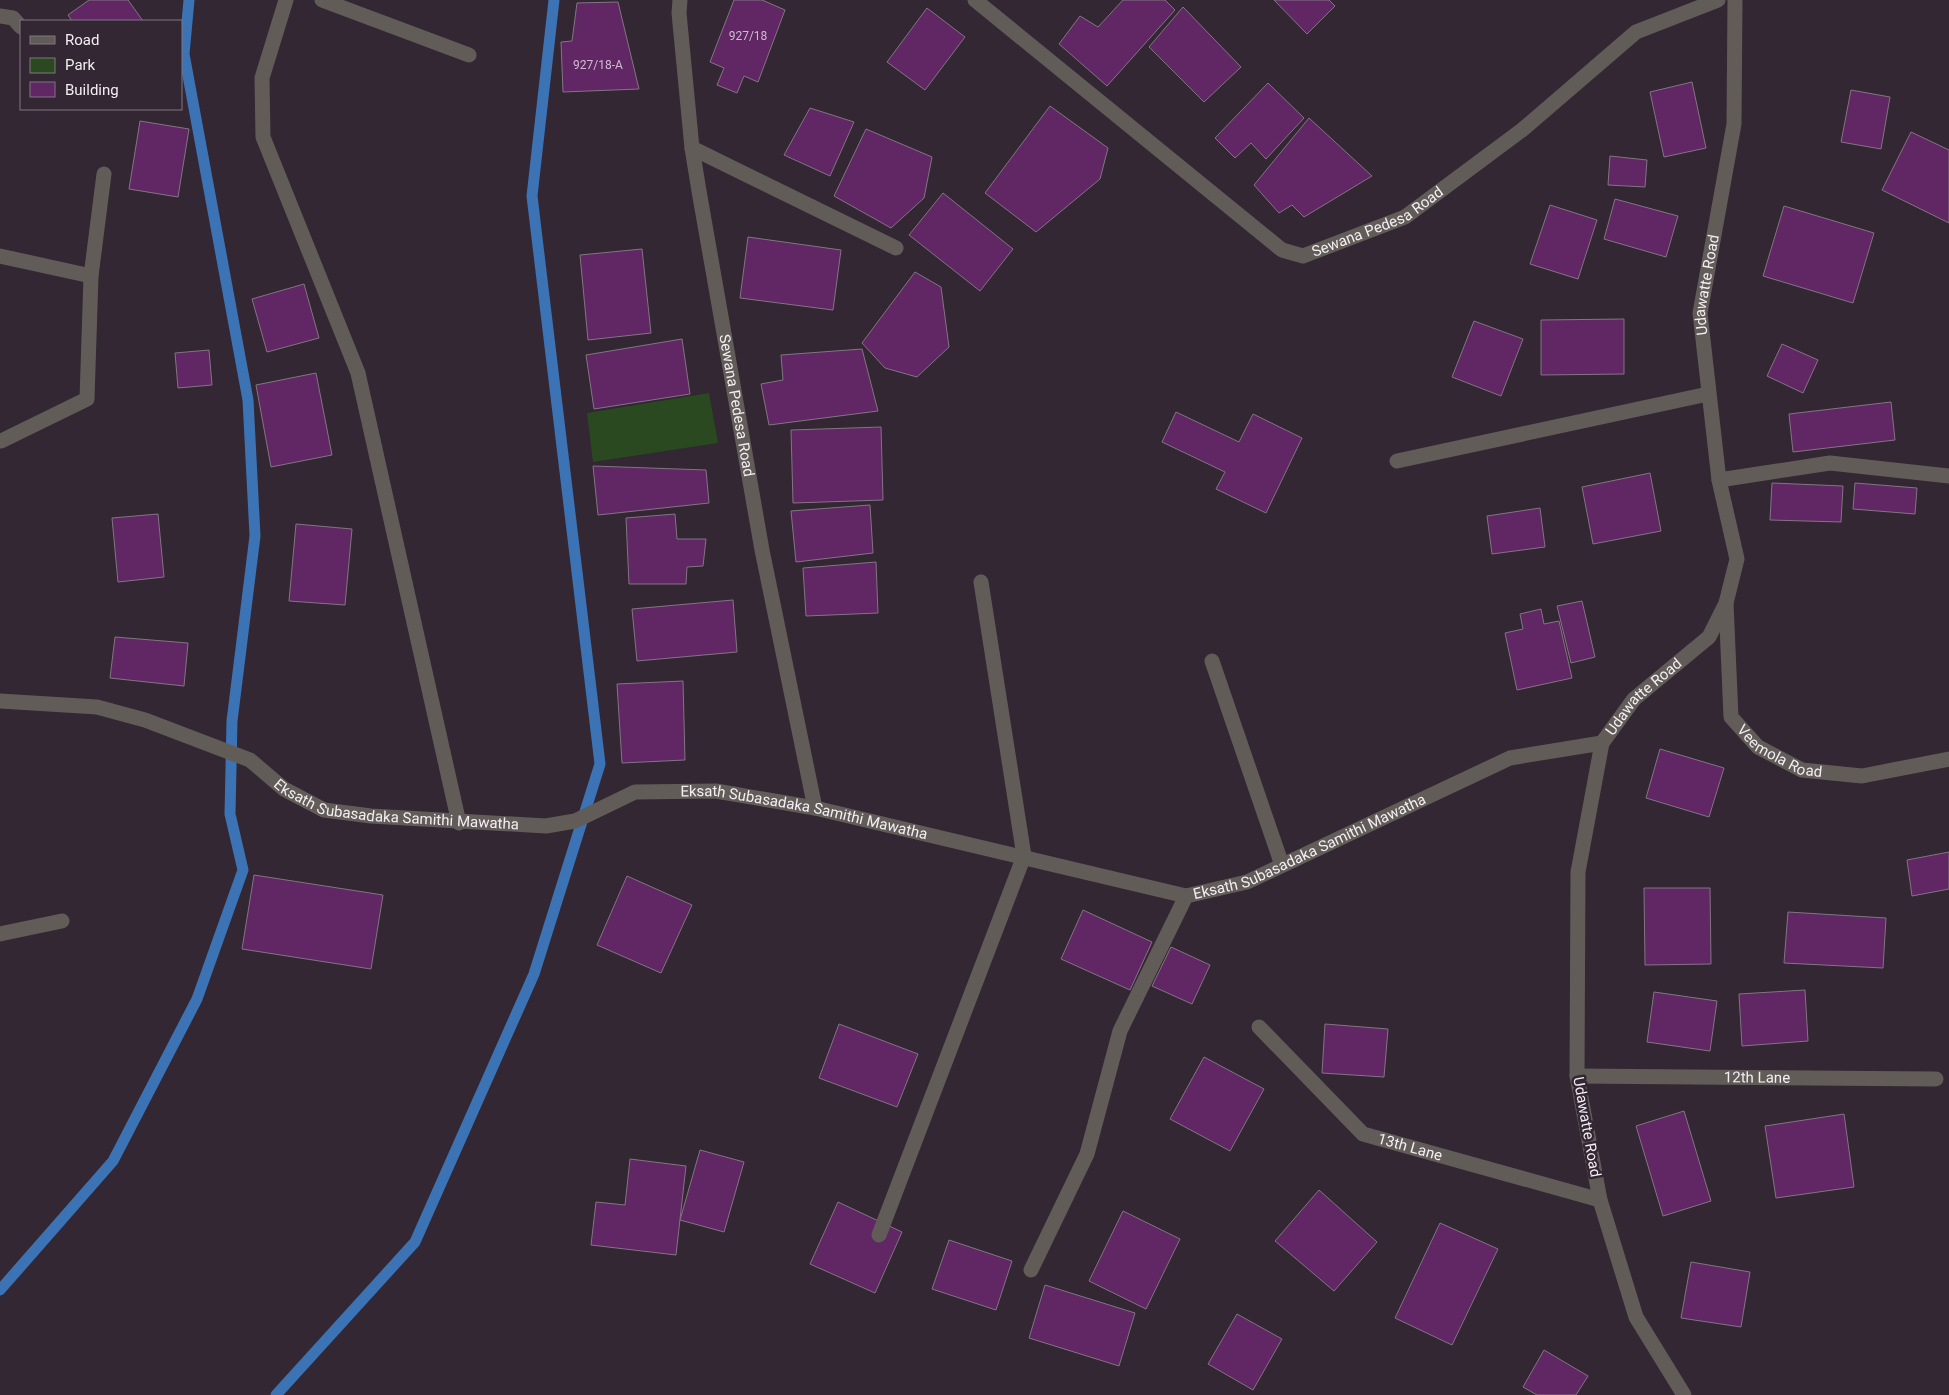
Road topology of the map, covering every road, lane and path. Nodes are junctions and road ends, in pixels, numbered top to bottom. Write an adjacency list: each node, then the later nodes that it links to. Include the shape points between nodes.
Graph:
1 (286, 0): 27 (street, via 262,78 263,137 358,373)
2 (322, 0): 9 (street)
3 (680, 0): 10 (street, Sewana Pedesa Road)
4 (975, 0): 5 (street, Sewana Pedesa Road, via 1282,250 1303,256 1406,218 1522,130 1636,32)
5 (1718, 0)
6 (1735, 0): 15 (street, Udawatte Road, via 1734,124 1700,313)
7 (0, 16): 8 (street, via 13,18)
8 (20, 27)
9 (469, 55)
10 (692, 148): 12 (street); 26 (street, Sewana Pedesa Road, via 762,550)
11 (104, 174): 14 (street)
12 (896, 248)
13 (0, 256): 14 (street)
14 (91, 276): 16 (street, via 87,399)
15 (1708, 394): 17 (street); 19 (street, Udawatte Road)
16 (1, 441)
17 (1396, 460)
18 (1949, 476): 19 (street, via 1830,463)
19 (1719, 480): 21 (street, Udawatte Road, via 1738,559)
20 (981, 582): 28 (street)
21 (1726, 603): 24 (street, Udawatte Road, via 1709,637 1634,699); 25 (street, Veemola Road, via 1731,716 1758,747 1802,770 1862,776)
22 (1212, 661): 29 (street)
23 (0, 701): 27 (street, Eksath Subasadaka Samithi Mawatha, via 97,707 145,720 250,760 284,789 324,810)
24 (1602, 742): 29 (street, Eksath Subasadaka Samithi Mawatha, via 1510,758); 34 (street, Udawatte Road, via 1578,872)
25 (1949, 759)
26 (815, 808): 27 (street, Eksath Subasadaka Samithi Mawatha, via 716,791 635,792 575,821 546,826); 28 (street, Eksath Subasadaka Samithi Mawatha)
27 (459, 823)
28 (1024, 856): 30 (street, Eksath Subasadaka Samithi Mawatha); 37 (street)
29 (1282, 865): 30 (street, Eksath Subasadaka Samithi Mawatha, via 1247,882)
30 (1186, 896): 38 (street, via 1120,1030 1087,1154)
31 (62, 921): 32 (street)
32 (0, 934)
33 (1258, 1027): 36 (street, 13th Lane, via 1363,1134)
34 (1577, 1076): 35 (street, 12th Lane); 36 (street, Udawatte Road)
35 (1936, 1079)
36 (1600, 1200): 39 (street, Udawatte Road, via 1636,1317)
37 (879, 1235)
38 (1031, 1270)
39 (1681, 1394)

